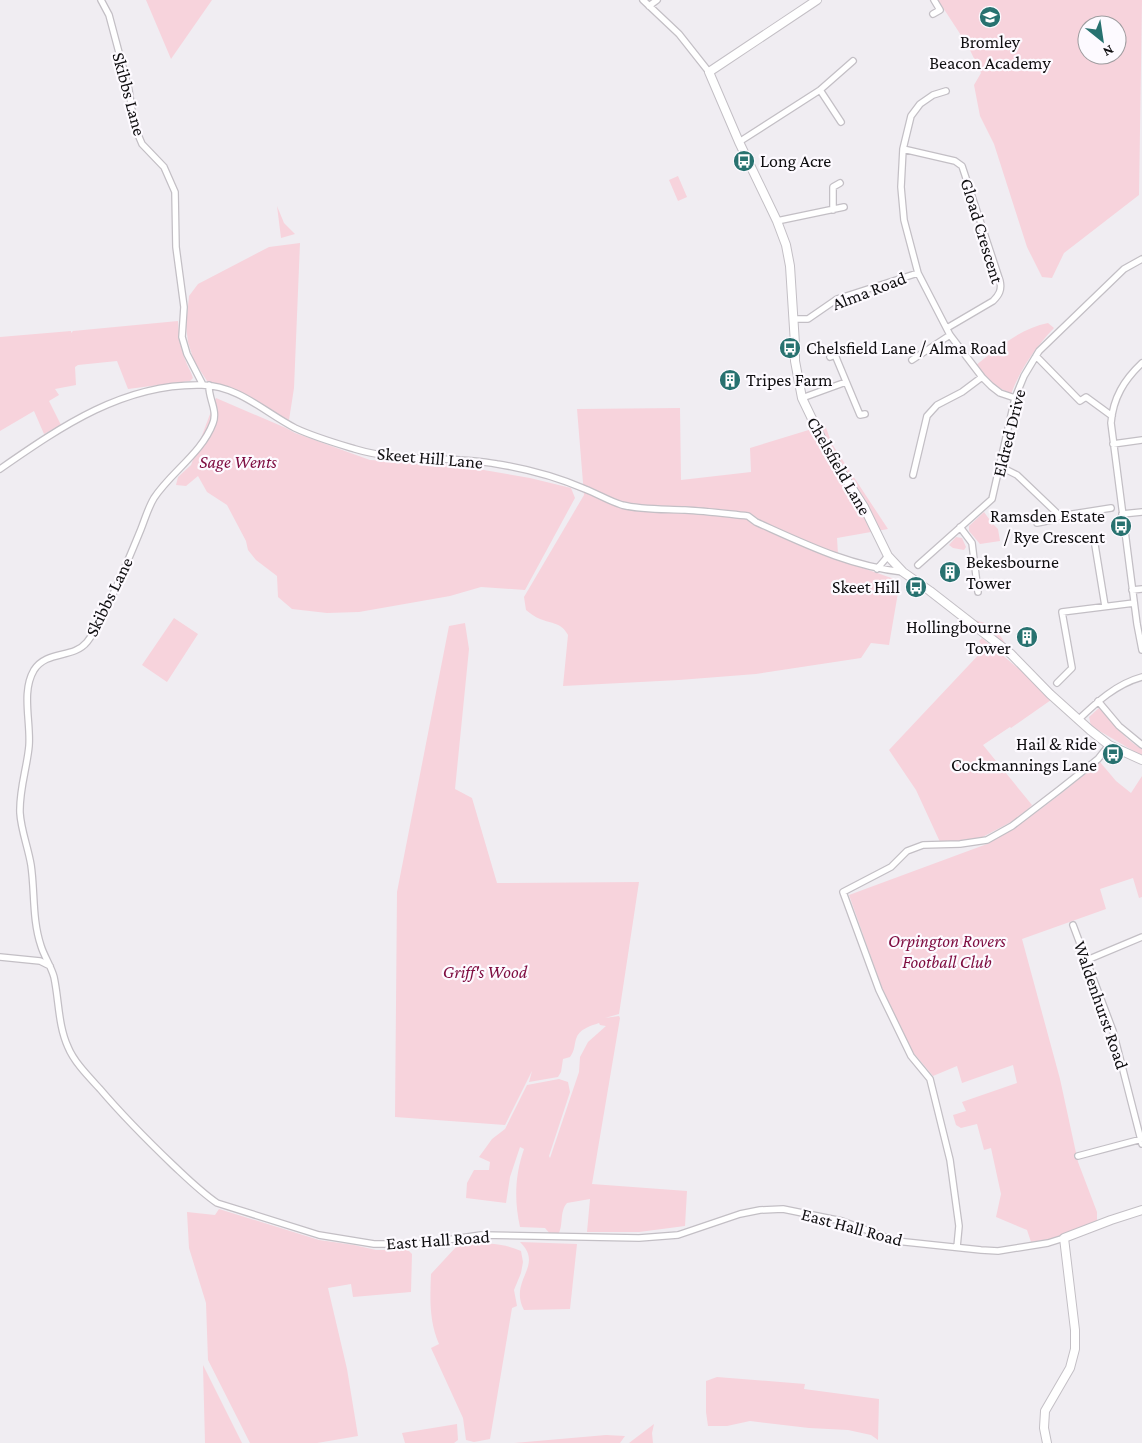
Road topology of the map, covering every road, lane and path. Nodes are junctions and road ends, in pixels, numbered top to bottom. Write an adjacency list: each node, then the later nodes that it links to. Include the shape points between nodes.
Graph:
1 (101, 0): 30 (street, Skibbs Lane, via 127,81 134,125 142,144 164,168 174,185 176,247 183,299 182,337 187,354)
2 (643, 0): 6 (street, Chelsfield Lane)
3 (657, 0): 6 (street)
4 (817, 0): 9 (street)
5 (934, 0): 7 (street, via 940,10)
6 (649, 6): 9 (street, Chelsfield Lane, via 679,34)
7 (933, 14)
8 (853, 61): 10 (street)
9 (709, 72): 13 (street, Chelsfield Lane)
10 (820, 90): 12 (street); 13 (street)
11 (946, 91): 14 (street, via 920,104 911,116)
12 (840, 122)
13 (739, 142): 18 (street, Chelsfield Lane)
14 (903, 149): 20 (street, via 900,187 904,220); 22 (street, Gload Crescent, via 955,161 962,166 1000,281 1001,288 993,301)
15 (840, 183): 17 (street, via 833,187)
16 (844, 207): 17 (street)
17 (833, 210): 18 (street)
18 (777, 221): 21 (street, Chelsfield Lane, via 790,266)
19 (1142, 259): 25 (street, Eldred Drive, via 1124,269)
20 (918, 272): 21 (street, Alma Road, via 837,299 808,319); 22 (street)
21 (793, 320): 31 (street, Chelsfield Lane, via 795,361)
22 (947, 328): 23 (street)
23 (950, 335): 26 (street); 28 (street)
24 (830, 356): 29 (street, via 835,355)
25 (1036, 356): 32 (street, Eldred Drive); 34 (street, via 1080,401 1086,396)
26 (912, 360)
27 (1142, 362): 34 (street, via 1122,386)
28 (982, 378): 32 (street, via 1000,393); 39 (street, via 937,406 927,416)
29 (846, 382): 31 (street); 33 (street, via 860,415)
30 (206, 385): 38 (street, Skeet Hill Lane, via 132,393 74,420); 49 (street, Skeet Hill Lane, via 234,392 308,433 362,451 413,458 482,461 521,468 557,478 624,505 645,509 748,516 823,552); 66 (street, Skibbs Lane, via 214,407 214,421 188,460 154,499 121,579 94,633 76,651 42,660 29,682 29,748 20,815)
31 (802, 398): 47 (street, Chelsfield Lane, via 826,448 864,507)
32 (1015, 398): 37 (street, Eldred Drive)
33 (865, 414)
34 (1112, 416): 36 (street)
35 (1142, 440): 36 (street)
36 (1113, 444): 42 (street)
37 (999, 466): 43 (street, via 1017,475); 45 (street, Eldred Drive, via 992,499)
38 (0, 469)
39 (913, 475)
40 (1111, 508): 43 (street)
41 (1142, 512): 42 (street)
42 (1122, 514): 52 (street)
43 (1060, 516): 44 (street)
44 (1037, 523)
45 (960, 527): 48 (street, Eldred Drive); 53 (street, via 972,543)
46 (1095, 545): 55 (street)
47 (888, 556): 49 (street); 50 (street, Chelsfield Lane)
48 (918, 565)
49 (877, 570): 50 (street, Skeet Hill Lane)
50 (903, 572): 60 (street, Chelsfield Lane, via 1011,654)
51 (1142, 589): 52 (street)
52 (1132, 590): 54 (street)
53 (978, 592)
54 (1134, 603): 55 (street); 56 (street)
55 (1105, 606): 58 (street, via 1062,612 1072,668)
56 (1142, 650)
57 (1142, 677): 59 (street, via 1123,684)
58 (1057, 683)
59 (1098, 701): 60 (street); 62 (street, via 1119,726)
60 (1078, 720): 61 (street, Chelsfield Lane)
61 (1109, 745): 63 (street, Chelsfield Lane); 75 (street, via 1098,759 1059,790 1012,826 987,840 923,845 907,851 891,867 843,892 878,990 911,1056 930,1079 950,1160 959,1226)
62 (1142, 745)
63 (1142, 760)
64 (1073, 925): 69 (street, Waldenhurst Road)
65 (1142, 937): 69 (street)
66 (41, 946): 68 (street); 70 (street, Skibbs Lane)
67 (0, 956): 68 (street)
68 (36, 960): 70 (street)
69 (1086, 960): 71 (street, Waldenhurst Road, via 1113,1031)
70 (50, 966): 75 (street, East Hall Road, via 68,1050 127,1120 217,1203 319,1235 374,1244 419,1244 481,1235 639,1238 678,1235 740,1214 783,1210 842,1221 896,1241)
71 (1142, 1141): 72 (street)
72 (1078, 1156)
73 (1142, 1210): 74 (street)
74 (1064, 1238): 75 (street, East Hall Road, via 998,1251); 76 (street, via 1075,1349 1070,1368 1045,1411)
75 (957, 1247)
76 (1047, 1443)

